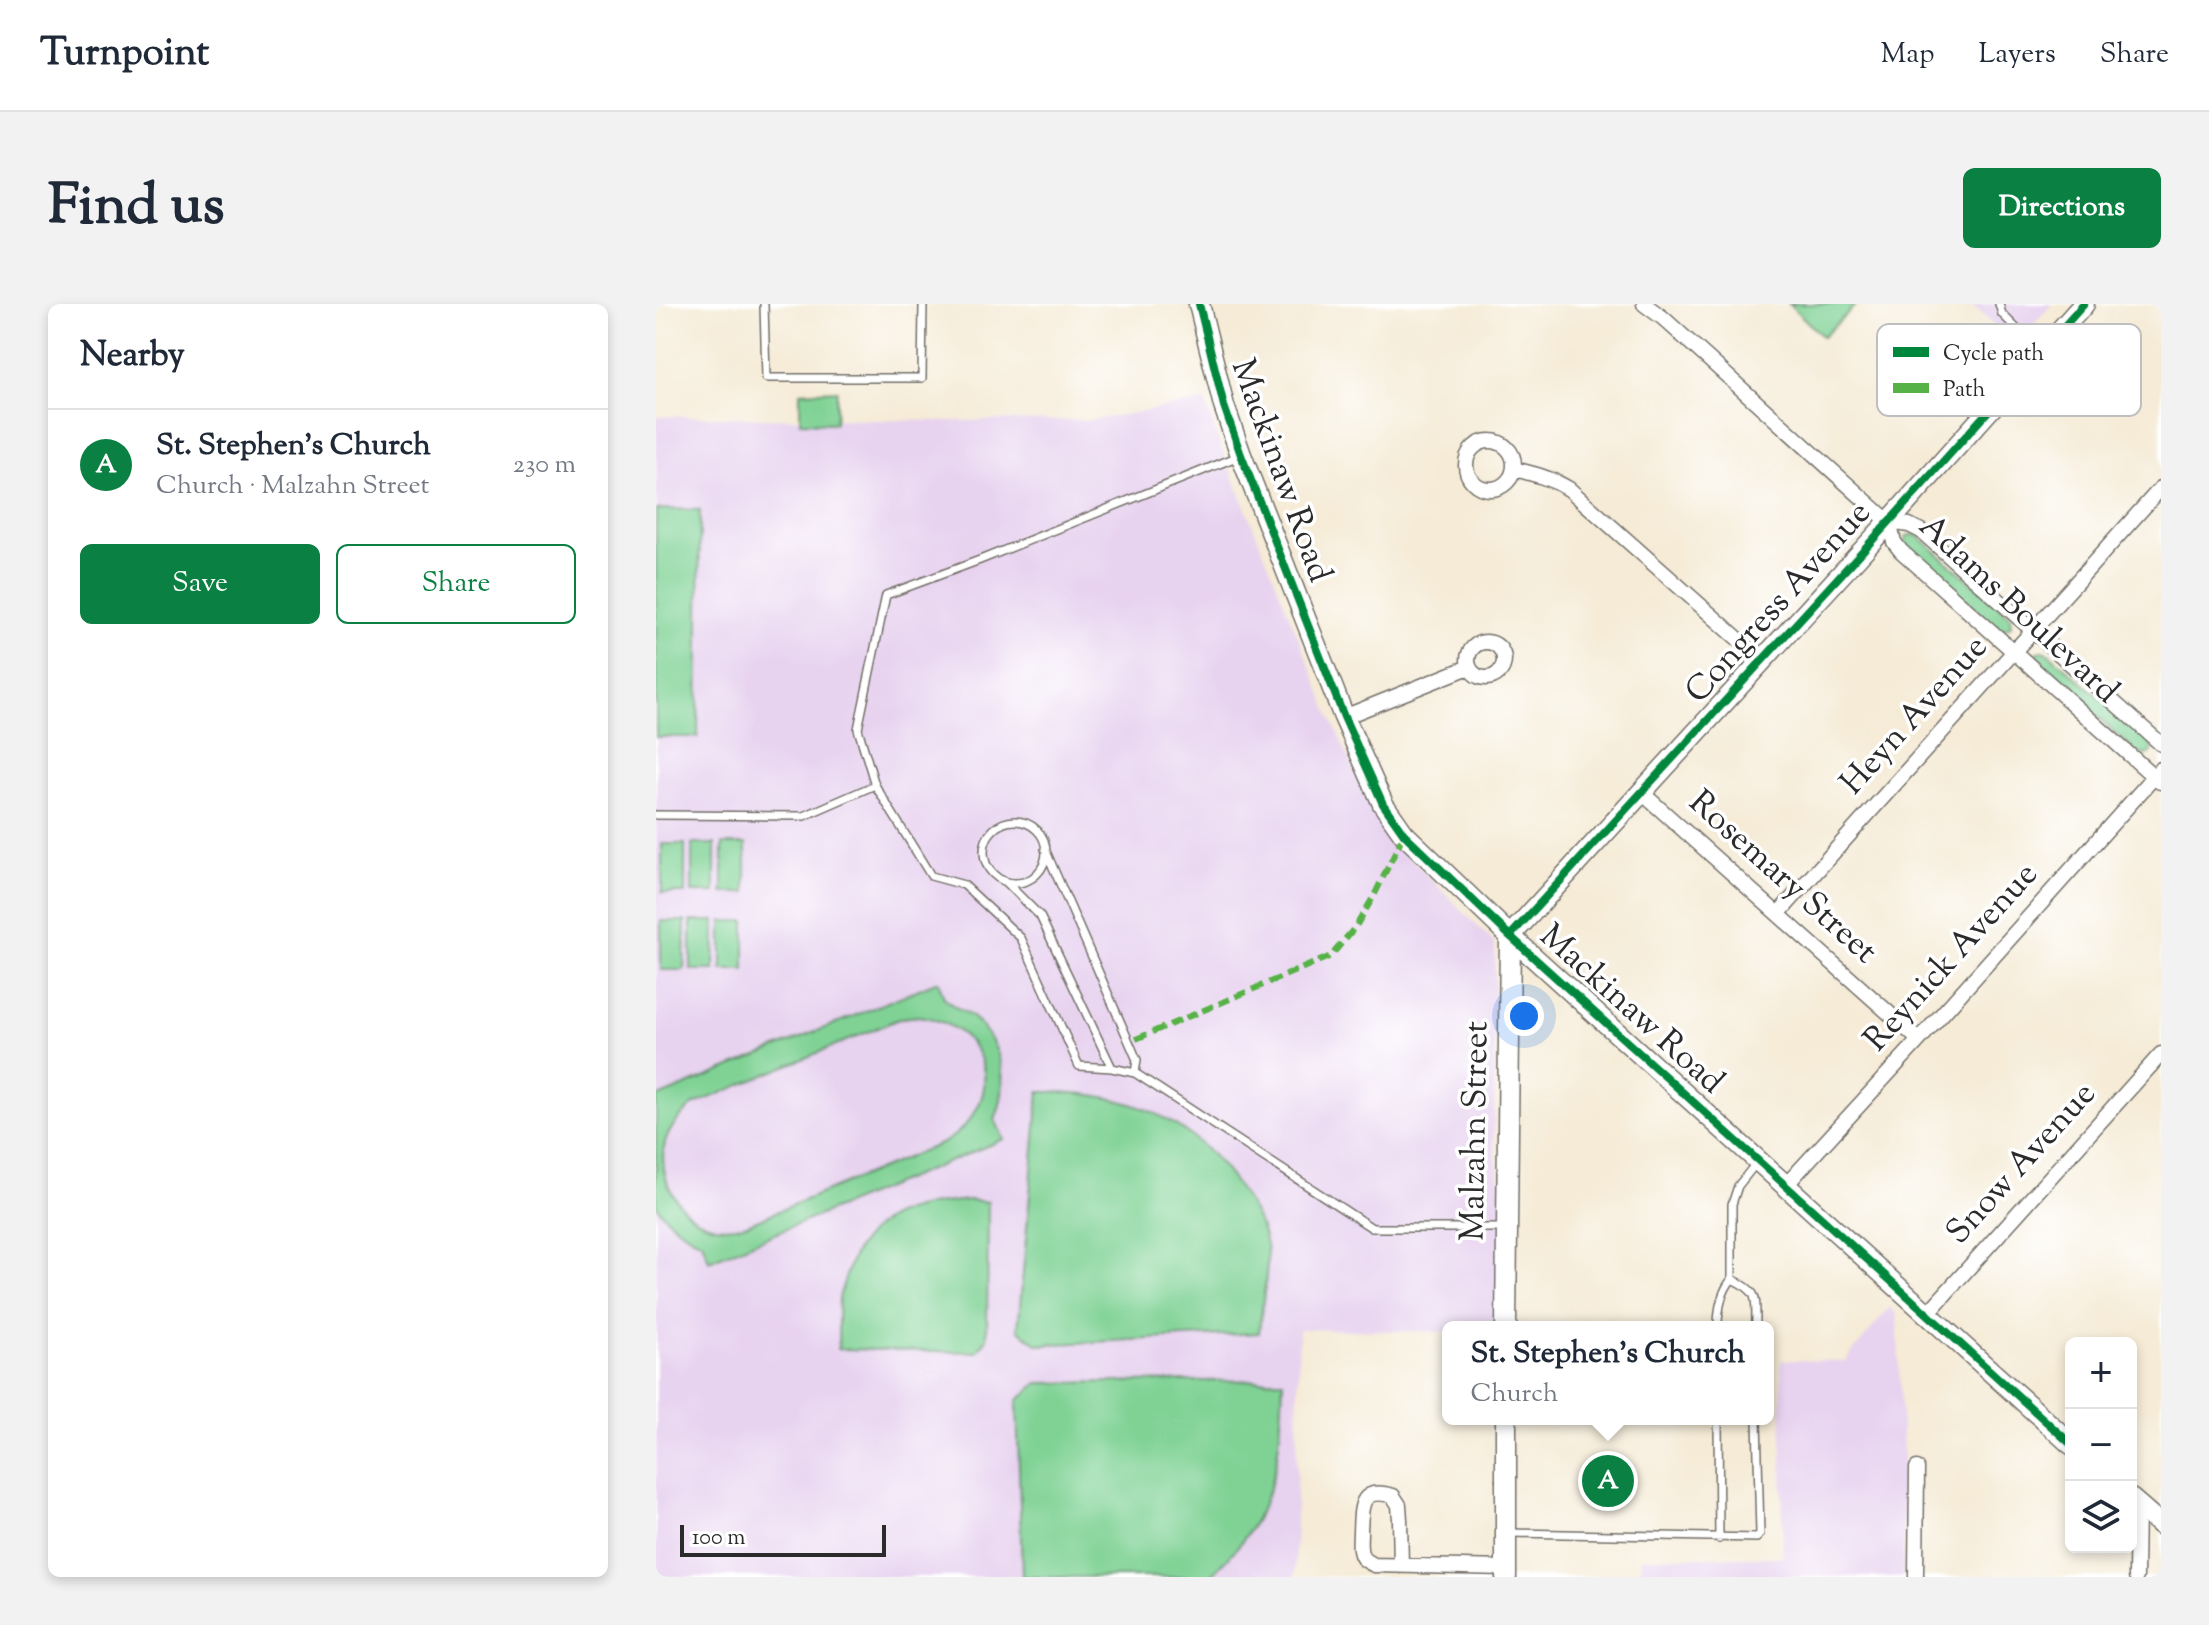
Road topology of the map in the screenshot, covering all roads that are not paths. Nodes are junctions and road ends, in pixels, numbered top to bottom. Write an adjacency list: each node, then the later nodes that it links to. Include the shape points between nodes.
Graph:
1 (764, 304): 2 (lane, via 766,378 922,378)
2 (923, 304)
3 (1199, 304): 10 (street, Mackinaw Road)
4 (1644, 304): 13 (street)
5 (1999, 304): 7 (lane)
6 (2084, 304): 8 (street, Congress Avenue)
7 (2012, 324)
8 (2066, 324)
9 (1983, 416): 13 (street, Congress Avenue)
10 (1241, 455): 18 (street, Mackinaw Road); 21 (lane, via 886,595 858,729)
11 (1514, 469): 16 (street, via 1569,489)
12 (2161, 488): 14 (street, Heyn Avenue)
13 (1889, 522): 14 (street, Adams Boulevard, via 1921,531); 15 (street, Adams Boulevard, via 1901,551); 16 (street, Congress Avenue)
14 (2034, 630): 15 (street, Heyn Avenue); 19 (street, Adams Boulevard)
15 (2013, 651): 20 (street, Adams Boulevard); 26 (street, Heyn Avenue)
16 (1762, 660): 22 (street, Congress Avenue)
17 (1469, 667): 18 (street)
18 (1344, 717): 27 (street, Mackinaw Road, via 1383,804 1404,834)
19 (2161, 744)
20 (2159, 776): 28 (street, Reynick Avenue)
21 (875, 785): 23 (lane, via 804,816); 30 (lane, via 931,876 964,885 1021,938 1079,1066)
22 (1641, 792): 26 (street, Rosemary Street); 27 (street, Congress Avenue)
23 (656, 815)
24 (1045, 849): 25 (lane, via 1035,876); 25 (lane, via 1030,825 1001,824 992,830 985,860); 31 (lane, via 1137,1060)
25 (1006, 882): 30 (lane, via 1040,916)
26 (1778, 914): 28 (street, Rosemary Street)
27 (1510, 936): 32 (street, Mackinaw Road); 34 (street, Malzahn Street)
28 (1919, 1040): 33 (street, Reynick Avenue)
29 (2161, 1054): 36 (street, Snow Avenue)
30 (1112, 1068): 31 (lane)
31 (1135, 1073): 34 (lane, via 1372,1228)
32 (1758, 1160): 33 (street, Mackinaw Road); 35 (lane, via 1732,1204)
33 (1786, 1185): 36 (street, Mackinaw Road)
34 (1507, 1228): 37 (street, Malzahn Street)
35 (1732, 1279): 38 (lane); 39 (lane, via 1753,1292)
36 (1928, 1313): 43 (street, Mackinaw Road)
37 (1506, 1321)
38 (1718, 1321)
39 (1756, 1321)
40 (1506, 1425): 47 (street)
41 (1718, 1425): 48 (lane)
42 (1757, 1425): 48 (lane, via 1760,1534 1754,1540)
43 (2065, 1439)
44 (1917, 1468): 52 (street)
45 (2137, 1505): 46 (street)
46 (2161, 1525)
47 (1506, 1533): 48 (lane); 51 (street)
48 (1719, 1539)
49 (2135, 1553): 53 (street)
50 (1401, 1566): 50 (street, via 1374,1565 1363,1558 1363,1503 1374,1493 1393,1496 1399,1505); 51 (street)
51 (1506, 1572)
52 (1916, 1577)
53 (2136, 1577)

